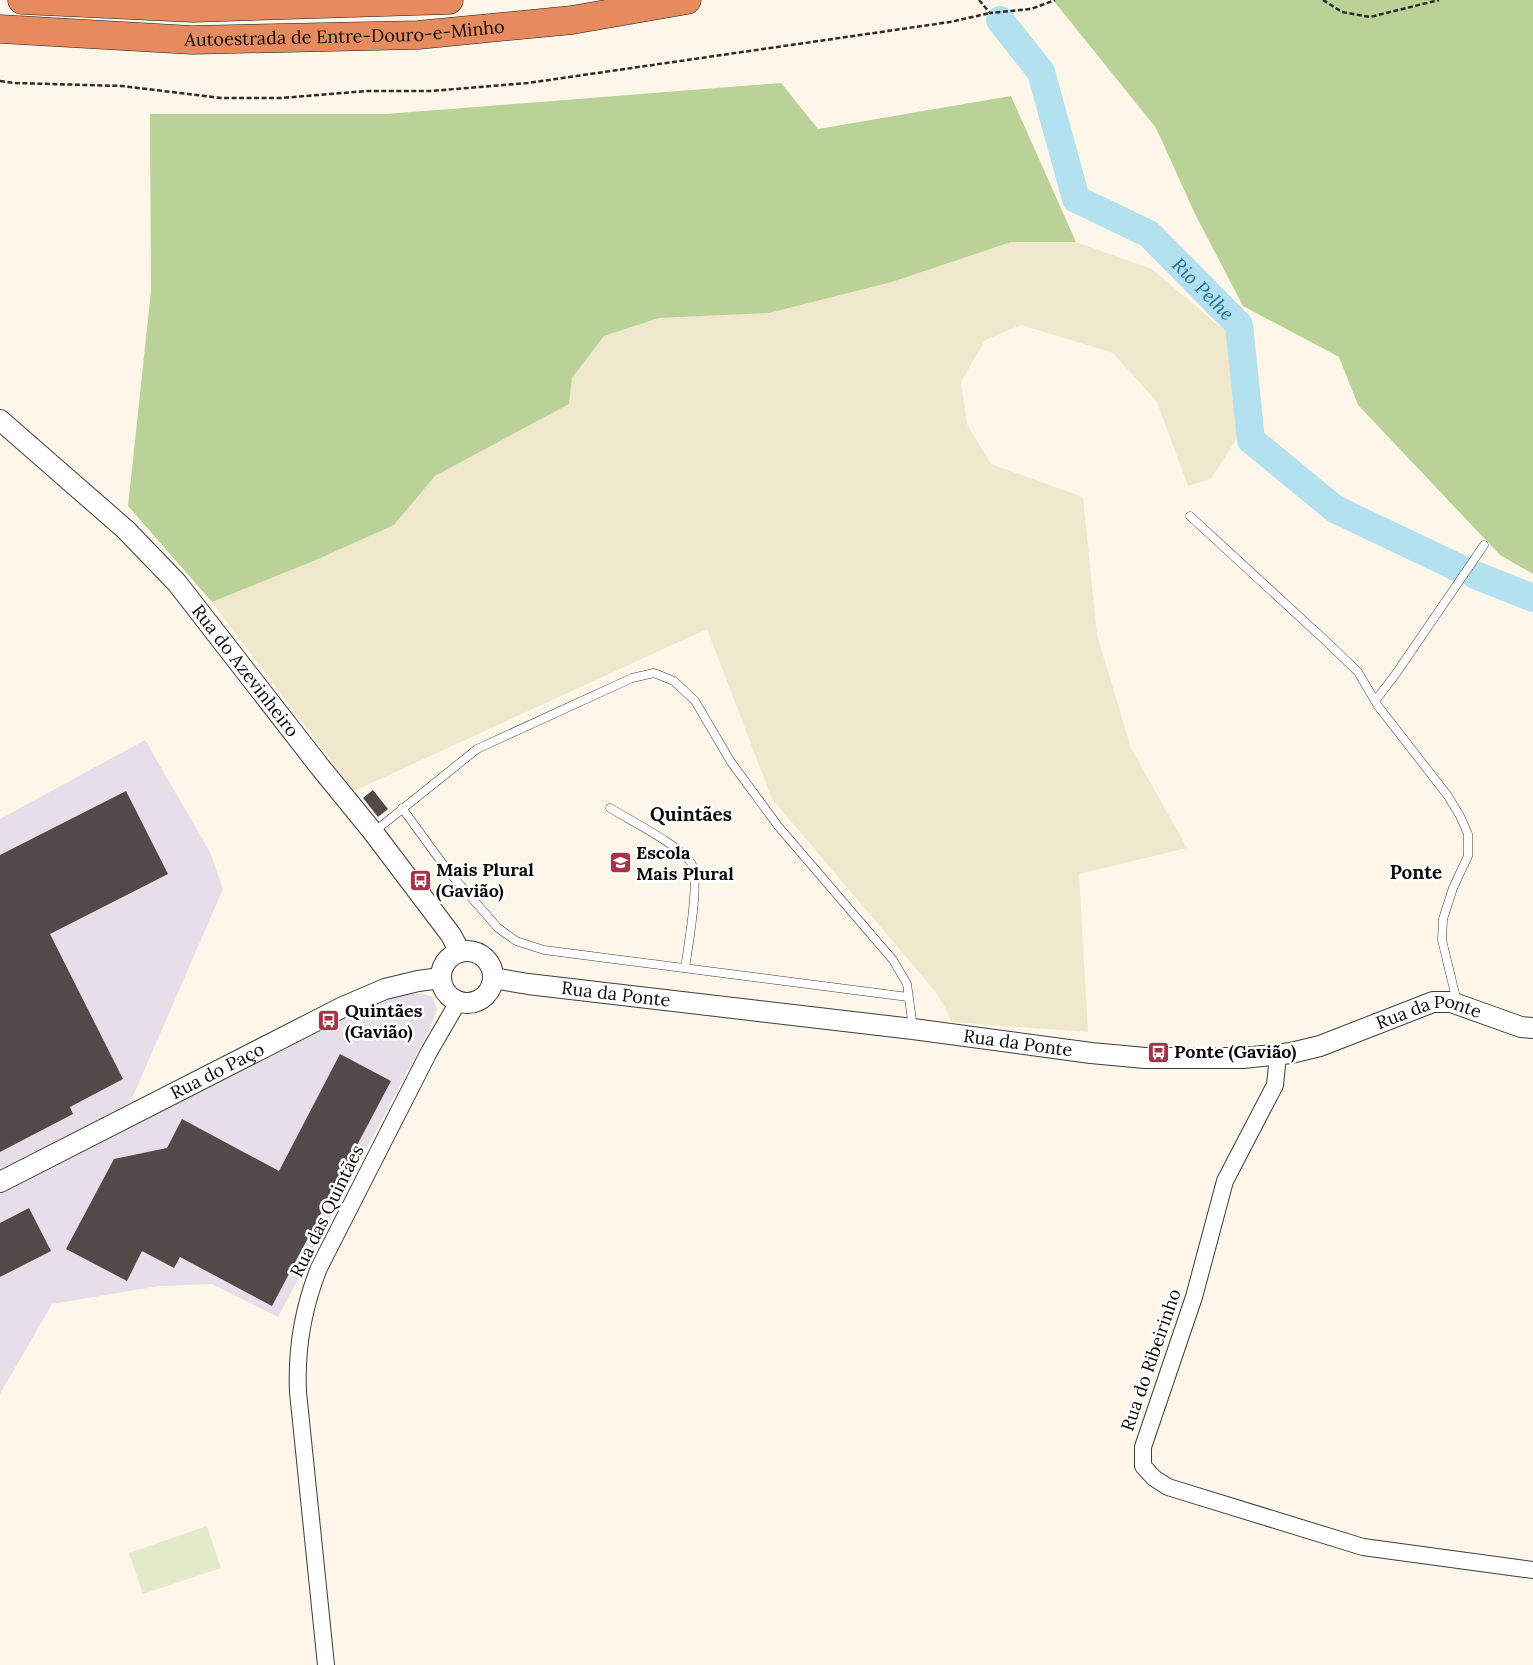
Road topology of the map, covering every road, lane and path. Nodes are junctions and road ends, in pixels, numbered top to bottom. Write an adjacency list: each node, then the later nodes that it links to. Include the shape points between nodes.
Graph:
1 (22, 0): 2 (highway, Autoestrada de Entre-Douro-e-Minho, via 193,8)
2 (449, 0)
3 (687, 0): 9 (highway, Autoestrada de Entre-Douro-e-Minho, via 572,20 418,35 192,40)
4 (980, 0): 8 (path)
5 (1055, 0): 8 (path, via 1031,9)
6 (1323, 0): 7 (path, via 1342,12 1370,17)
7 (1439, 0)
8 (990, 13): 10 (path, via 950,22 528,83 431,91 221,98 122,86)
9 (0, 30)
10 (0, 81)
11 (0, 420): 17 (street, Rua do Azevinheiro, via 126,530 178,582)
12 (1190, 516): 14 (lane, via 1358,672)
13 (1484, 545): 14 (lane)
14 (1375, 701): 24 (lane, via 1448,796 1468,834 1468,856 1443,919 1442,940)
15 (402, 808): 17 (lane); 19 (lane, via 448,871 498,928 516,941 544,950); 22 (lane, via 477,749 632,678 654,673 674,680 695,700 731,762 778,826 893,960 907,984)
16 (610, 808): 19 (lane, via 681,850 693,865 696,884)
17 (373, 832): 18 (street, Rua do Azevinheiro)
18 (460, 952): 20 (street, via 446,962); 21 (street, via 480,955 490,965)
19 (685, 968): 22 (lane)
20 (441, 978): 23 (street, via 446,993); 28 (street, Rua do Paço, via 385,989 343,1007)
21 (493, 978): 23 (street, via 482,999 466,1004); 26 (street, Rua da Ponte)
22 (908, 997): 26 (lane)
23 (458, 1002): 30 (street, Rua das Quintães, via 429,1052 319,1268 300,1330 298,1392)
24 (1457, 1004): 25 (street, Rua da Ponte, via 1521,1027); 27 (street, Rua da Ponte, via 1433,1002 1320,1046)
25 (1533, 1028)
26 (913, 1029): 27 (street, Rua da Ponte, via 1091,1054 1243,1058)
27 (1278, 1055): 29 (street, Rua do Ribeirinho, via 1275,1085 1225,1181 1194,1297 1142,1447 1143,1466 1168,1487 1363,1547)
28 (0, 1182)
29 (1533, 1570)
30 (326, 1665)

